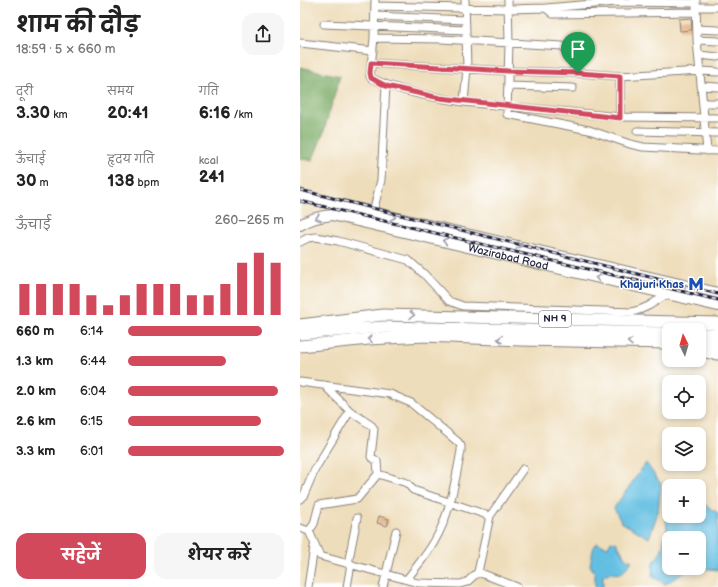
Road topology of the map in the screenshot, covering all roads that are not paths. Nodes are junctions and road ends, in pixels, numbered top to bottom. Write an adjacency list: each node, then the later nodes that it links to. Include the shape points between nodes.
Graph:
1 (508, 0): 8 (street)
2 (617, 1): 5 (street); 7 (street); 9 (street)
3 (375, 3): 4 (street); 10 (street)
4 (465, 4): 8 (street); 11 (street)
5 (696, 6): 6 (street); 9 (street); 14 (street)
6 (718, 7)
7 (546, 8): 8 (street); 9 (street, via 552,14)
8 (508, 9): 22 (street)
9 (617, 13)
10 (375, 16): 11 (street); 13 (street)
11 (465, 20): 15 (street)
12 (324, 24): 13 (street)
13 (374, 27): 15 (street); 17 (street)
14 (697, 29): 16 (street); 18 (street)
15 (466, 30): 19 (street)
16 (718, 30)
17 (374, 38): 19 (street); 23 (street)
18 (697, 40): 20 (street); 24 (street)
19 (466, 41): 22 (street); 27 (street)
20 (718, 41)
21 (300, 43): 23 (street)
22 (509, 43): 28 (street); 31 (street, via 563,46)
23 (373, 51): 26 (street)
24 (699, 55): 25 (street); 29 (street)
25 (718, 57)
26 (371, 63): 27 (street); 33 (street, via 371,78)
27 (466, 68): 28 (street); 38 (street)
28 (508, 71): 31 (street); 34 (street)
29 (701, 71): 30 (street); 32 (street); 35 (street)
30 (718, 72)
31 (578, 73): 32 (street)
32 (620, 76): 42 (street)
33 (386, 86): 38 (street); 51 (street, via 383,153)
34 (508, 86): 37 (street); 41 (street)
35 (702, 86): 36 (street); 39 (street)
36 (718, 87)
37 (573, 88)
38 (464, 102): 41 (street)
39 (703, 103): 40 (street); 43 (street)
40 (718, 103)
41 (507, 106): 42 (street); 48 (street, via 508,114 597,132 630,144)
42 (620, 118): 43 (street)
43 (704, 118): 44 (street); 46 (street)
44 (718, 118)
45 (637, 131): 46 (street)
46 (706, 133): 47 (street); 48 (street)
47 (718, 133)
48 (707, 151): 49 (street)
49 (718, 151)
50 (300, 195): 51 (main road, Wazirabad Road)
51 (373, 212): 54 (main road, Wazirabad Road, one-way to 54)
52 (300, 226): 55 (main road, Wazirabad Road, one-way to 52, via 332,215)
53 (300, 242): 55 (street, via 316,237 408,260 449,301 463,306 632,312 642,310)
54 (718, 293)
55 (667, 294): 56 (main road, Wazirabad Road)
56 (718, 306)
57 (300, 320): 58 (main road)
58 (318, 322): 59 (main road, NH 9, one-way to 59, via 384,315); 60 (main road)
59 (718, 323)
60 (300, 324)
61 (662, 333): 62 (main road, NH 9, via 383,327)
62 (300, 334)
63 (706, 334): 64 (main road)
64 (718, 334)
65 (662, 343): 68 (main road, one-way to 68, via 425,336 369,338)
66 (706, 344): 67 (main road)
67 (718, 344)
68 (300, 346)
69 (706, 352): 70 (main road)
70 (718, 354)
71 (300, 382): 72 (street)
72 (324, 385): 73 (street); 77 (street, via 381,392 399,397 411,403 458,442 461,451)
73 (350, 411): 75 (street, via 374,429 371,457 377,461); 76 (street)
74 (523, 469): 78 (street)
75 (378, 474): 77 (street, via 407,483 412,490); 81 (street, via 357,499 319,504 314,524)
76 (300, 499)
77 (451, 503): 78 (street); 87 (street, via 435,541)
78 (490, 516): 85 (street)
79 (358, 518): 84 (street)
80 (300, 528): 81 (street)
81 (309, 531): 83 (street)
82 (396, 531): 86 (street)
83 (314, 546): 84 (street, via 320,556); 89 (street)
84 (350, 564): 86 (street); 90 (street)
85 (478, 572): 88 (street, via 467,582 460,584); 92 (street)
86 (386, 573): 87 (street); 91 (street)
87 (407, 579): 88 (street)
88 (418, 585)
89 (308, 587)
90 (347, 587)
91 (383, 587)
92 (517, 587)

